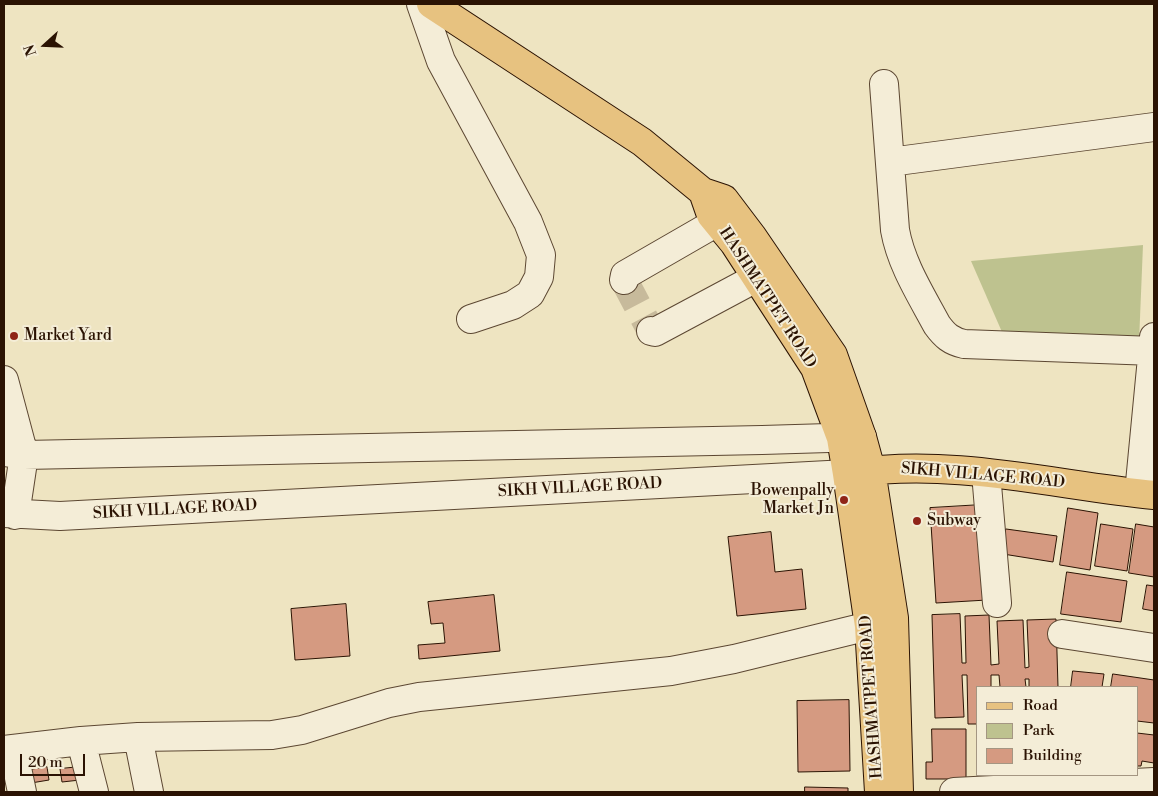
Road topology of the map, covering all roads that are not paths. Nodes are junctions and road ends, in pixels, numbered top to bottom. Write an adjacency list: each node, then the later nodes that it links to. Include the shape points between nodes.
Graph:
1 (421, 4): 10 (street, via 441,61 528,222 541,255 539,277 530,294 513,305)
2 (431, 4): 6 (main road, via 642,142)
3 (884, 84): 5 (street)
4 (1154, 127): 5 (street)
5 (890, 162): 12 (street, via 897,244 937,325 952,341 964,344)
6 (704, 192): 7 (main road, HASHMATPET ROAD); 14 (main road, via 724,199 833,354)
7 (717, 222): 8 (main road, HASHMATPET ROAD); 9 (street, via 624,275)
8 (756, 278): 11 (street, via 655,332); 14 (main road, HASHMATPET ROAD, via 814,368)
9 (624, 280)
10 (472, 319)
11 (651, 330)
12 (1154, 346): 18 (street)
13 (4, 380): 15 (street)
14 (852, 438): 15 (street); 16 (main road)
15 (14, 453): 19 (street)
16 (859, 472): 17 (main road, SIKH VILLAGE ROAD, via 928,468); 19 (street, SIKH VILLAGE ROAD, via 60,516); 21 (main road, HASHMATPET ROAD); 32 (main road, via 894,618)
17 (986, 473): 18 (main road, SIKH VILLAGE ROAD); 20 (street)
18 (1146, 494)
19 (9, 514)
20 (997, 603)
21 (869, 626): 24 (street, via 671,671 419,697 302,730 272,735); 31 (main road, HASHMATPET ROAD)
22 (1062, 634): 23 (street)
23 (1154, 648)
24 (138, 737): 25 (street); 30 (street)
25 (81, 741): 26 (street); 29 (street)
26 (8, 749): 28 (street)
27 (1154, 782): 33 (street)
28 (22, 792)
29 (94, 792)
30 (149, 792)
31 (879, 792)
32 (899, 792)
33 (954, 792)

